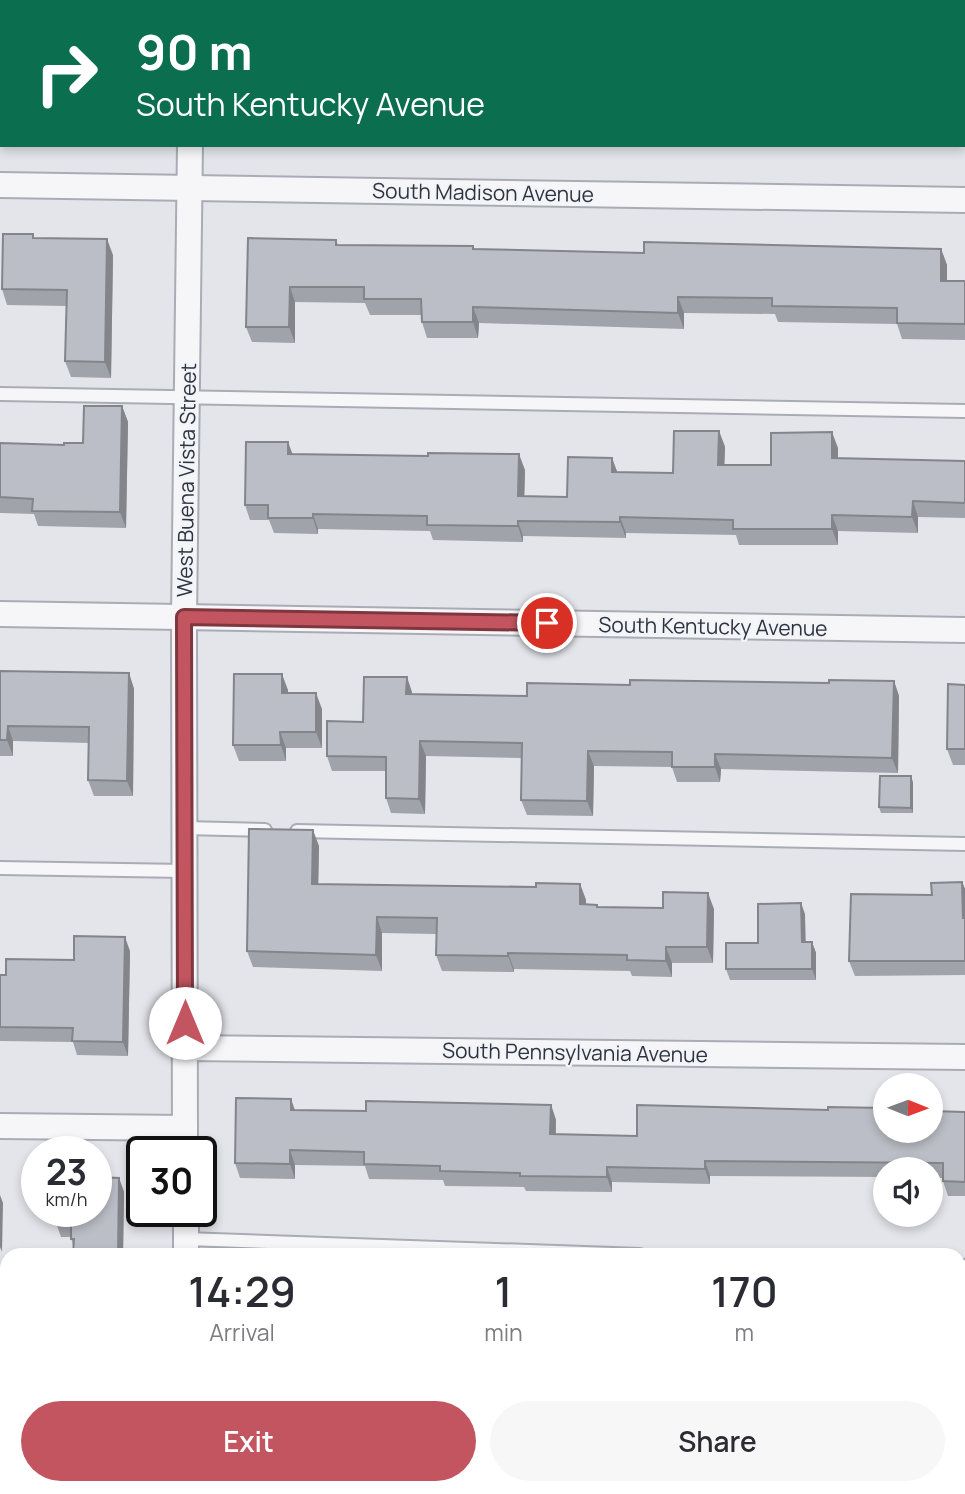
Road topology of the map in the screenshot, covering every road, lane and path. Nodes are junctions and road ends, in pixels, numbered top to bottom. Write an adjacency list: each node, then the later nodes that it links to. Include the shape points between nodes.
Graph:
1 (190, 147): 3 (street, West Buena Vista Street)
2 (0, 184): 3 (street, South Madison Avenue)
3 (189, 187): 4 (street, South Madison Avenue); 6 (street, West Buena Vista Street)
4 (965, 200)
5 (0, 394): 6 (lane)
6 (187, 396): 7 (lane); 9 (street, West Buena Vista Street)
7 (965, 411)
8 (0, 614): 9 (street, South Kentucky Avenue)
9 (184, 617): 10 (street, South Kentucky Avenue); 11 (street, West Buena Vista Street)
10 (965, 630)
11 (184, 828): 12 (lane); 14 (street, West Buena Vista Street)
12 (965, 844)
13 (0, 868): 14 (lane)
14 (185, 871): 15 (street, West Buena Vista Street)
15 (185, 1048): 16 (street, South Pennsylvania Avenue); 19 (street, West Buena Vista Street)
16 (965, 1057)
17 (0, 1126): 18 (street)
18 (132, 1136)
19 (185, 1136)
20 (186, 1227): 21 (street)
21 (186, 1247): 22 (lane)
22 (243, 1248)

